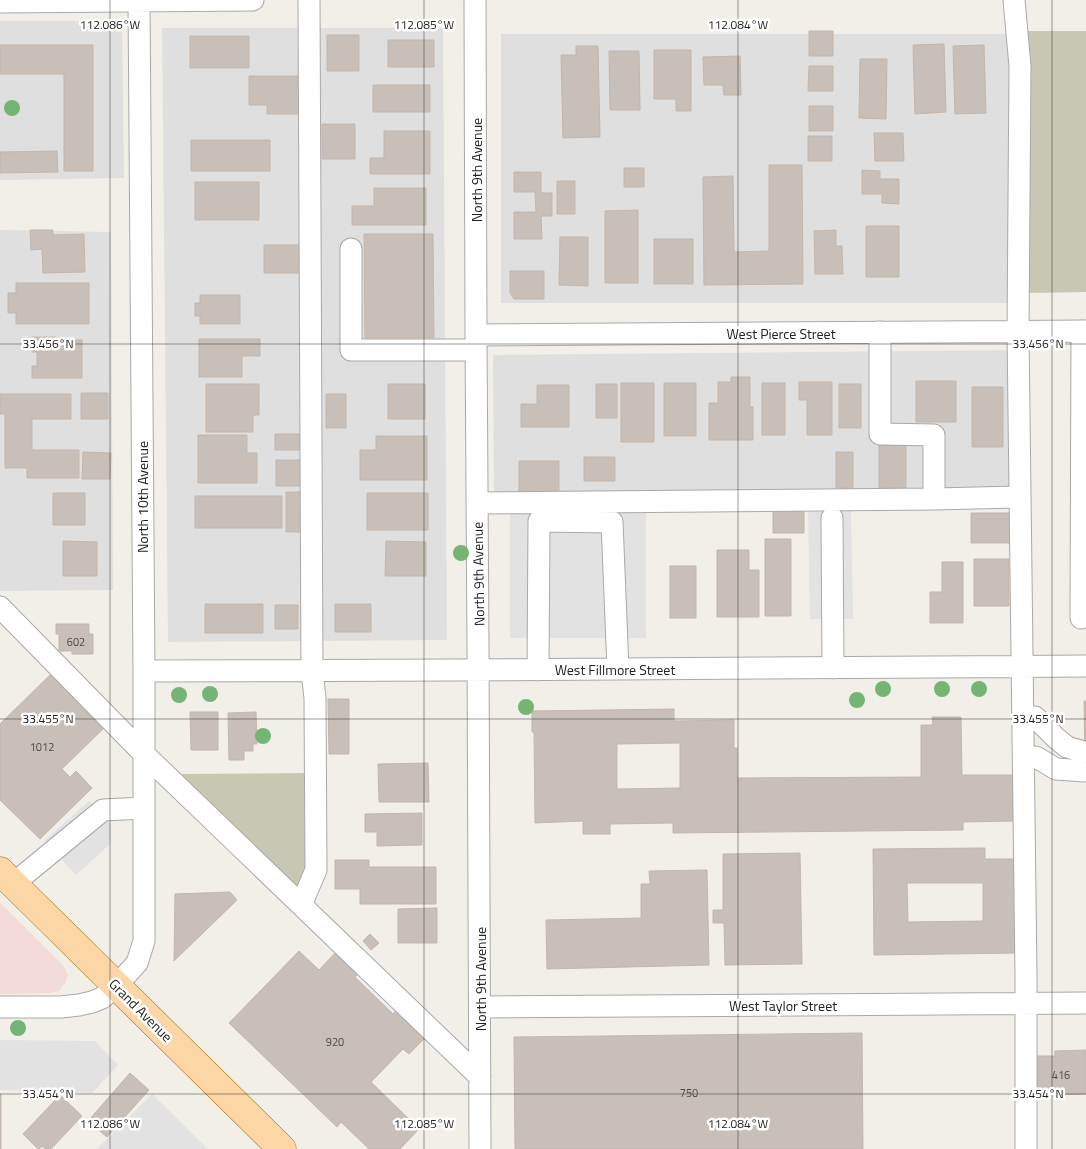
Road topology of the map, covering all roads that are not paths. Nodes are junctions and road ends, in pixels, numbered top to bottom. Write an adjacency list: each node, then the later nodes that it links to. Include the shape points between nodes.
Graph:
1 (253, 0): 5 (street)
2 (309, 0): 25 (street)
3 (475, 0): 11 (street, North 9th Avenue)
4 (1014, 0): 10 (street, via 1020,66)
5 (138, 1): 6 (street); 24 (street, North 10th Avenue)
6 (0, 2)
7 (351, 249): 11 (street, West Pierce Street, via 351,350)
8 (1084, 331): 10 (street, West Pierce Street); 17 (street)
9 (880, 332): 10 (street, West Pierce Street); 11 (street, West Pierce Street); 13 (street, via 880,434 934,435)
10 (1018, 332): 12 (street)
11 (476, 342): 14 (street, North 9th Avenue)
12 (1020, 497): 13 (street); 19 (street)
13 (934, 499): 14 (street)
14 (477, 503): 22 (street, North 9th Avenue)
15 (832, 518): 20 (street)
16 (0, 607): 27 (street)
17 (1081, 618)
18 (1086, 666): 19 (street, West Fillmore Street)
19 (1023, 667): 20 (street, West Fillmore Street); 33 (street)
20 (833, 668): 21 (street, West Fillmore Street)
21 (618, 669): 23 (street, West Fillmore Street); 23 (street, via 612,522 539,521)
22 (478, 670): 23 (street, West Fillmore Street); 25 (street, West Fillmore Street); 36 (street, North 9th Avenue)
23 (538, 670)
24 (144, 671): 25 (street, West Fillmore Street); 27 (street, North 10th Avenue)
25 (312, 671): 31 (street, via 316,870)
26 (1035, 716): 28 (street, via 1085,761 1056,769)
27 (144, 754): 29 (street, North 10th Avenue); 31 (street)
28 (1036, 757)
29 (144, 808): 30 (street, via 103,810); 32 (street, North 10th Avenue, via 144,941 137,963)
30 (7, 878): 32 (main road, Grand Avenue)
31 (301, 905): 37 (street)
32 (116, 986): 35 (street, via 102,998 79,1005); 38 (main road, Grand Avenue)
33 (1026, 1003): 34 (street, West Taylor Street); 36 (street, West Taylor Street); 40 (street)
34 (1086, 1003)
35 (0, 1007)
36 (480, 1007): 37 (street, North 9th Avenue)
37 (480, 1078): 39 (street, North 9th Avenue)
38 (282, 1149)
39 (480, 1149)
40 (1026, 1149)

